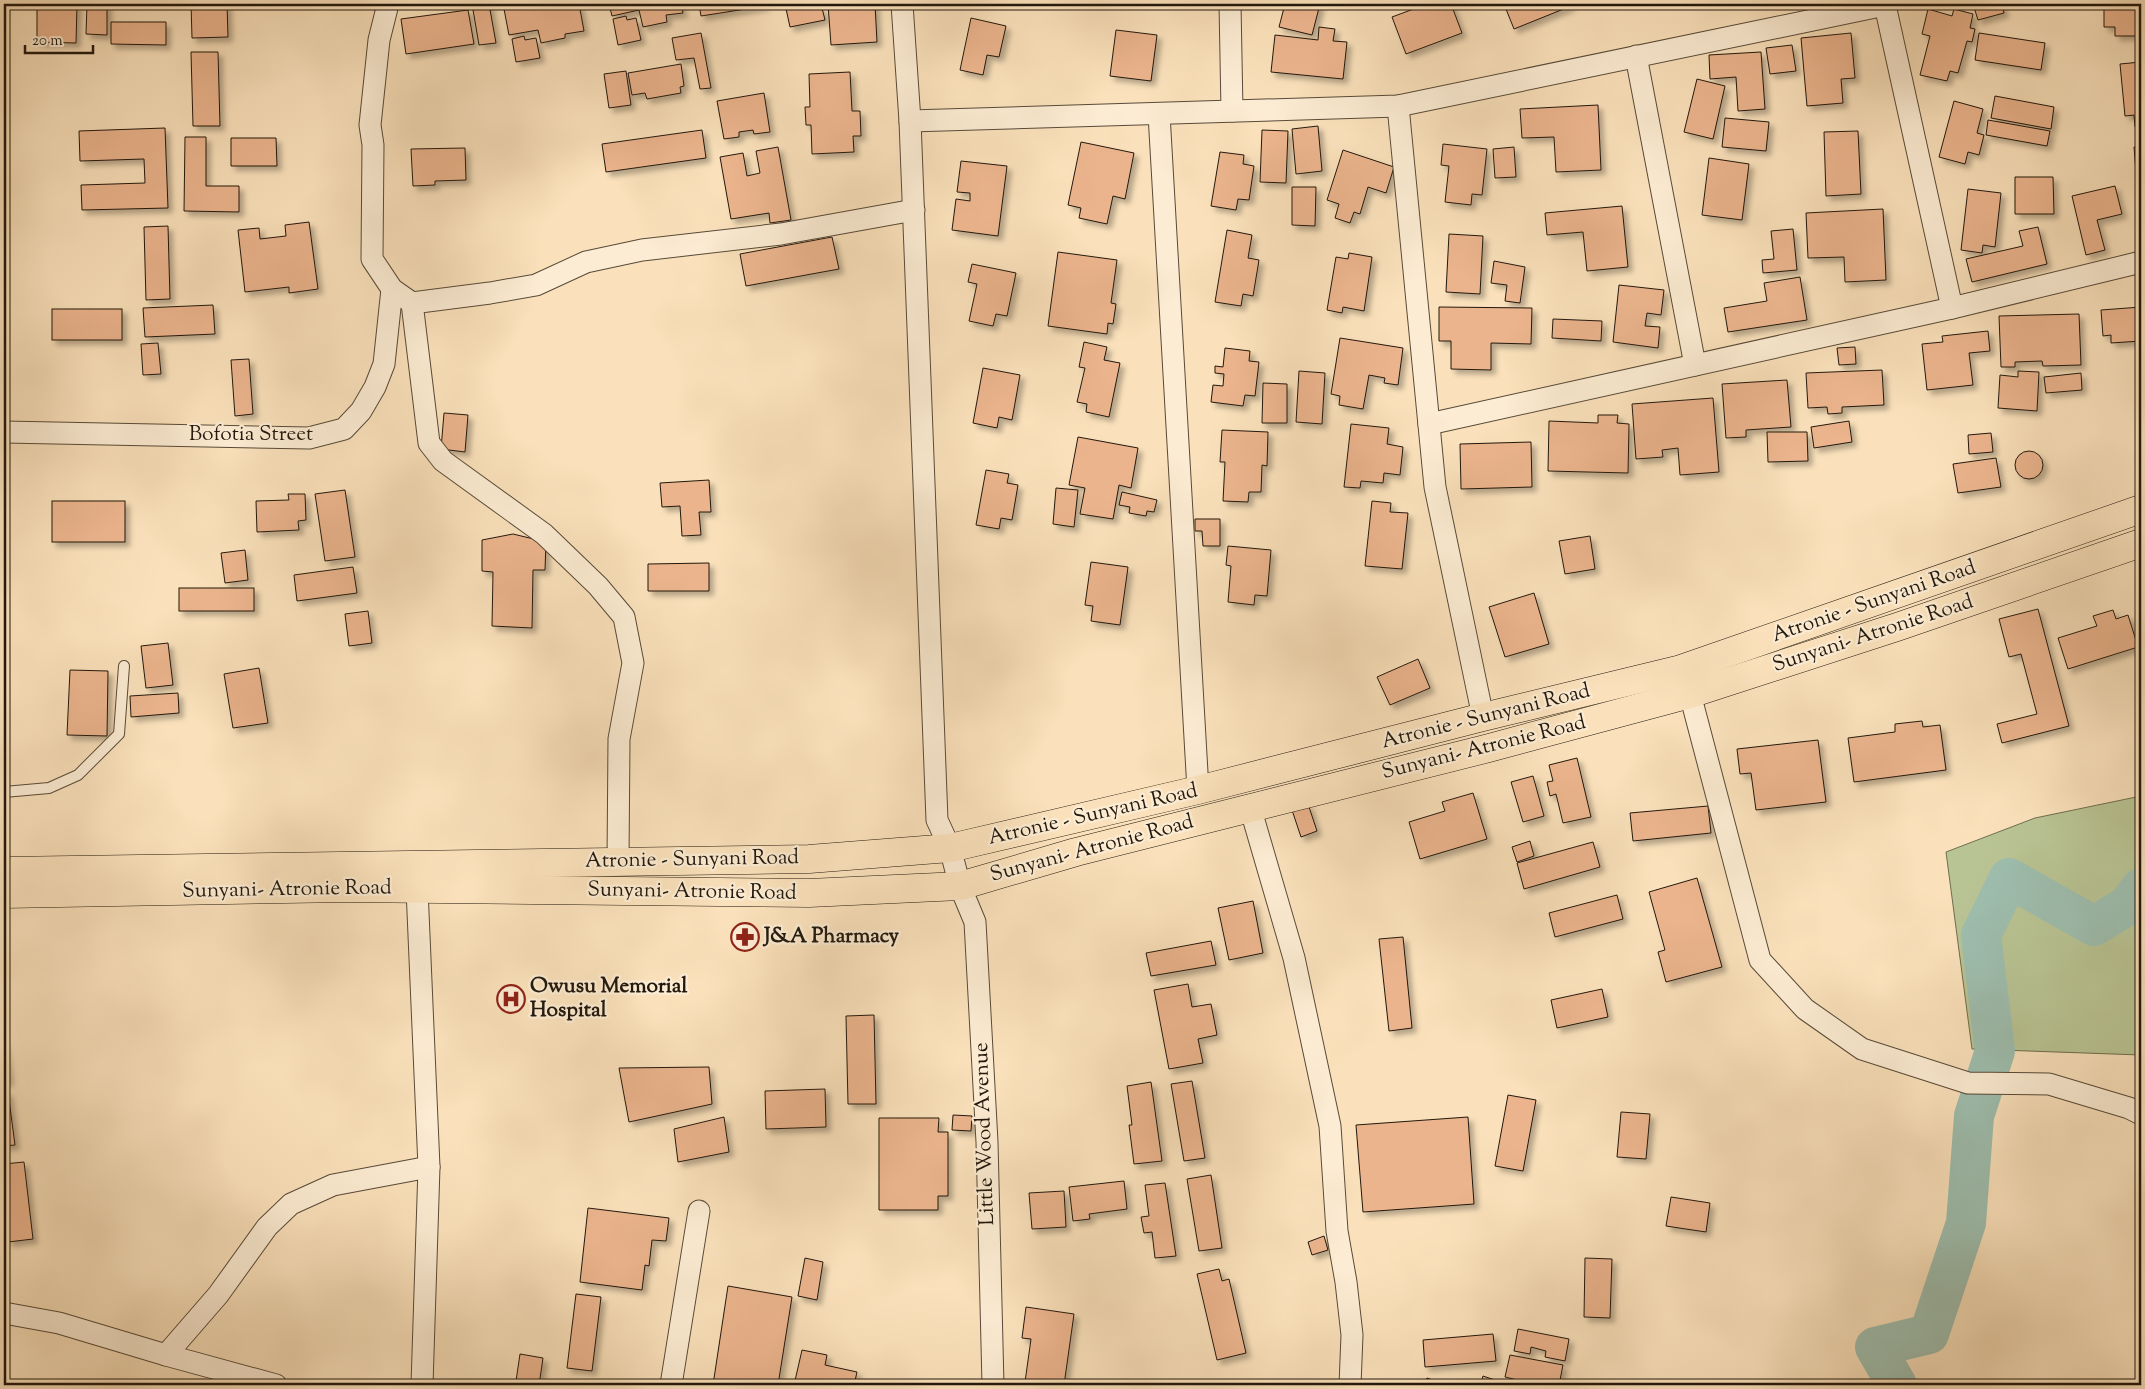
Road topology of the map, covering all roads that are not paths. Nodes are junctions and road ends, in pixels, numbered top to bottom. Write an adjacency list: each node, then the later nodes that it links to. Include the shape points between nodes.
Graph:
1 (388, 4): 12 (street, via 379,40 370,126 373,145 371,211 372,259)
2 (902, 4): 9 (street, Little Wood Avenue)
3 (1230, 4): 7 (street)
4 (1886, 4): 5 (street); 14 (street)
5 (1636, 56): 6 (street); 15 (street)
6 (1398, 106): 7 (street); 16 (street)
7 (1232, 111): 8 (street)
8 (1160, 114): 9 (street); 23 (street)
9 (910, 121): 10 (street, Little Wood Avenue)
10 (914, 210): 13 (street, via 781,234 642,250 586,262 536,284); 26 (street, Little Wood Avenue, via 937,820)
11 (2141, 262): 14 (street)
12 (392, 288): 13 (street); 17 (street, Bofotia Street, via 384,364 361,411 344,429 308,438)
13 (412, 303): 27 (street, via 429,443 443,461 544,534 598,586 624,617 633,663 619,739)
14 (1952, 308): 15 (street)
15 (1695, 365): 16 (street)
16 (1429, 424): 22 (street, via 1435,487)
17 (4, 432)
18 (2141, 509): 22 (highway, Atronie - Sunyani Road, via 1682,670)
19 (2141, 543): 21 (highway, Sunyani- Atronie Road)
20 (124, 666): 24 (lane, via 119,734 78,775 49,788)
21 (1690, 694): 25 (highway, Sunyani- Atronie Road); 32 (street, via 1760,960 1805,1009 1862,1049 1968,1083 2049,1084)
22 (1483, 717): 23 (highway, Atronie - Sunyani Road)
23 (1198, 790): 26 (highway, Atronie - Sunyani Road)
24 (4, 792)
25 (1250, 807): 29 (highway, Sunyani- Atronie Road); 41 (street, via 1294,958 1330,1126 1338,1231 1352,1335)
26 (950, 848): 27 (highway, Atronie - Sunyani Road, via 809,859); 29 (street, Little Wood Avenue)
27 (618, 862): 28 (highway, Atronie - Sunyani Road)
28 (4, 871)
29 (960, 886): 30 (highway, Sunyani- Atronie Road, via 809,893); 40 (street, Little Wood Avenue, via 975,922 987,1142)
30 (417, 889): 31 (highway, Sunyani- Atronie Road); 33 (street)
31 (4, 894)
32 (2141, 1114)
33 (429, 1167): 36 (street, via 333,1185 291,1204 267,1227 218,1295); 38 (street)
34 (699, 1211): 39 (street)
35 (4, 1313): 36 (street, via 59,1323)
36 (166, 1356): 37 (street)
37 (276, 1385)
38 (422, 1385)
39 (672, 1385)
40 (993, 1385)
41 (1350, 1385)

